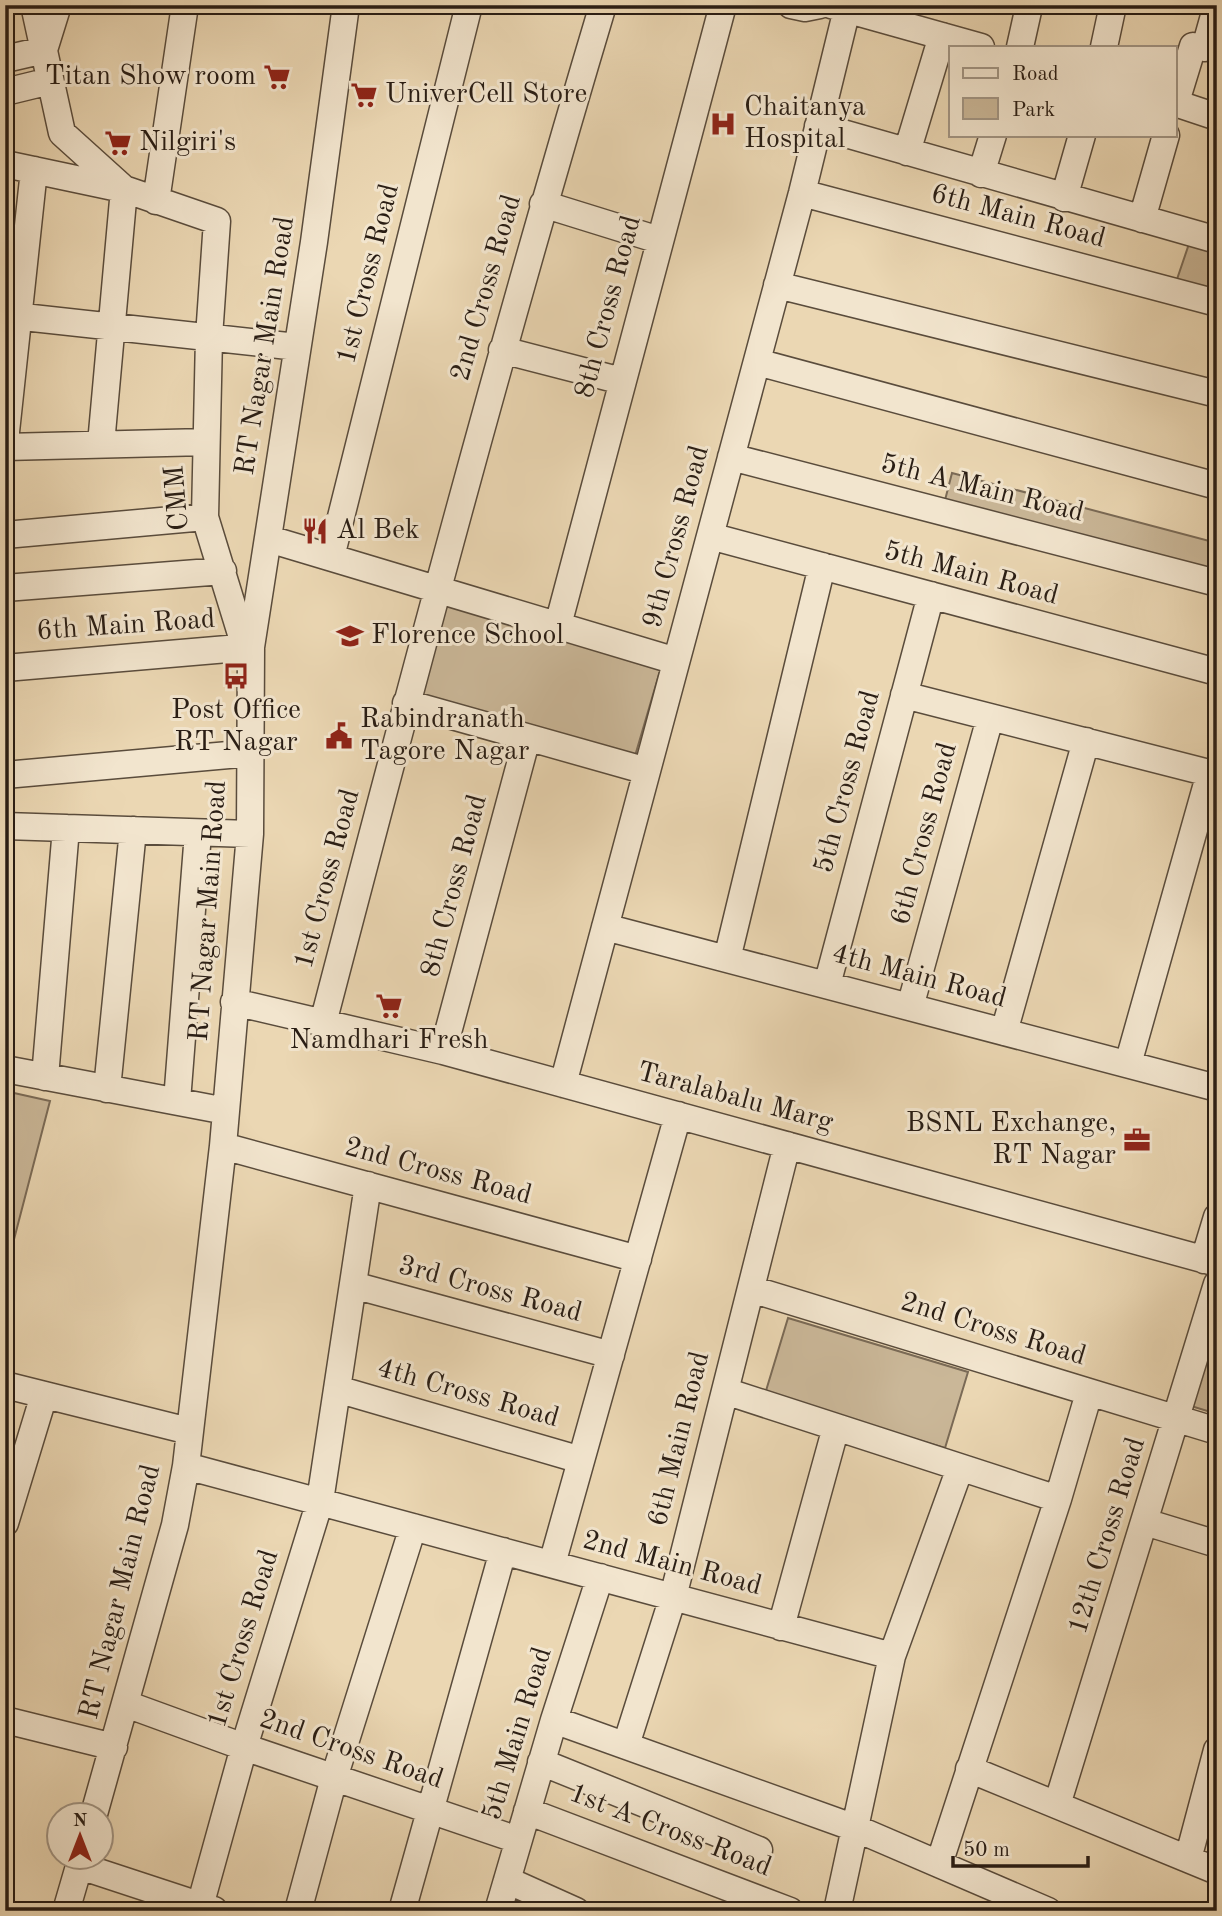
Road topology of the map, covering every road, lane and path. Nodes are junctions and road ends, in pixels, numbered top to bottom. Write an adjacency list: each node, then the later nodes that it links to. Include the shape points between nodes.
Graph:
1 (34, 5): 18 (street)
2 (58, 5): 18 (street)
3 (185, 5): 36 (street)
4 (346, 5): 46 (street, RT Nagar Main Road)
5 (469, 5): 61 (street, 1st Cross Road)
6 (603, 5): 37 (street, 2nd Cross Road)
7 (723, 5): 39 (street, 8th Cross Road)
8 (791, 5): 9 (street)
9 (820, 5)
10 (1113, 5): 17 (street)
11 (1217, 5): 22 (street)
12 (842, 7): 14 (street); 25 (street, 9th Cross Road)
13 (1028, 11): 16 (street)
14 (942, 36): 15 (street); 29 (street)
15 (977, 46)
16 (1020, 46)
17 (1104, 46)
18 (44, 50): 19 (street); 20 (street)
19 (5, 59)
20 (50, 81): 21 (street); 33 (street, via 62,133)
21 (5, 92)
22 (1176, 102)
23 (1176, 104): 24 (street)
24 (1217, 117)
25 (818, 126): 29 (street); 34 (street, 9th Cross Road)
26 (993, 136): 32 (street)
27 (1082, 136): 35 (street)
28 (1166, 136): 38 (street)
29 (907, 152): 32 (street)
30 (5, 164): 31 (street)
31 (34, 170): 33 (street); 43 (street)
32 (981, 174): 35 (street)
33 (124, 189): 36 (street); 44 (street)
34 (802, 193): 41 (street, 9th Cross Road); 42 (street, 6th Main Road)
35 (1064, 198): 38 (street)
36 (156, 201): 45 (street, via 217,221)
37 (543, 204): 39 (street); 47 (street, 2nd Cross Road)
38 (1142, 219): 40 (street)
39 (659, 240): 49 (street, 8th Cross Road)
40 (1217, 240)
41 (778, 285): 48 (street, 9th Cross Road); 50 (street)
42 (1217, 303)
43 (12, 316): 44 (street); 51 (street)
44 (111, 328): 45 (street); 53 (street)
45 (209, 337): 46 (street); 52 (street, CMM)
46 (297, 347): 60 (street, RT Nagar Main Road)
47 (502, 350): 49 (street); 66 (street, 2nd Cross Road)
48 (757, 362): 55 (street, 9th Cross Road); 56 (street)
49 (622, 381): 68 (street, 8th Cross Road)
50 (1217, 394)
51 (5, 441)
52 (206, 442): 53 (street); 57 (street, CMM)
53 (101, 444): 54 (street)
54 (5, 447)
55 (731, 457): 59 (street, 9th Cross Road); 64 (street, 5th A Main Road)
56 (1217, 486)
57 (205, 517): 58 (street); 63 (street, CMM)
58 (5, 535)
59 (710, 536): 62 (street, 5th Main Road); 70 (street, 9th Cross Road)
60 (269, 539): 61 (street); 69 (street, RT Nagar Main Road)
61 (331, 558): 66 (street)
62 (822, 566): 67 (street, 5th Main Road); 88 (street)
63 (223, 571): 65 (street); 69 (street, CMM, via 242,634)
64 (1217, 583)
65 (5, 588)
66 (436, 589): 68 (street); 74 (street, 1st Cross Road)
67 (931, 595): 72 (street, 5th Main Road); 73 (street, 5th Cross Road)
68 (558, 625): 70 (street)
69 (251, 647): 71 (street, 6th Main Road); 78 (street, RT Nagar Main Road)
70 (676, 661): 79 (street, 9th Cross Road)
71 (5, 667)
72 (1217, 672)
73 (904, 695): 75 (street); 89 (street, 5th Cross Road)
74 (406, 703): 76 (street); 92 (street, 1st Cross Road)
75 (990, 718): 77 (street); 91 (street, 6th Cross Road)
76 (527, 738): 79 (street); 94 (street, 8th Cross Road)
77 (1086, 741): 80 (street); 93 (street)
78 (251, 753): 81 (street); 86 (street, RT Nagar Main Road)
79 (647, 771): 87 (street, 9th Cross Road)
80 (1213, 774): 95 (street)
81 (5, 775)
82 (5, 826): 83 (street)
83 (66, 828): 84 (street); 97 (street)
84 (133, 830): 85 (street); 100 (street)
85 (198, 833): 86 (street); 101 (street)
86 (250, 834): 90 (street, RT Nagar Main Road)
87 (605, 927): 88 (street, 4th Main Road); 98 (street, 9th Cross Road)
88 (727, 959): 89 (street, 4th Main Road)
89 (827, 985): 91 (street, 4th Main Road)
90 (234, 1002): 92 (street, Taralabalu Marg); 102 (street, RT Nagar Main Road)
91 (910, 1007): 93 (street, 4th Main Road)
92 (323, 1023): 94 (street, Taralabalu Marg)
93 (1004, 1032): 95 (street, 4th Main Road)
94 (443, 1051): 98 (street, Taralabalu Marg)
95 (1128, 1065): 99 (street, 4th Main Road)
96 (5, 1069): 97 (street)
97 (45, 1077): 100 (street)
98 (563, 1084): 103 (street, Taralabalu Marg)
99 (1217, 1088)
100 (107, 1089): 101 (street)
101 (177, 1101): 102 (street)
102 (226, 1111): 105 (street, RT Nagar Main Road)
103 (678, 1115): 104 (street, Taralabalu Marg); 108 (street)
104 (787, 1145): 109 (street, Taralabalu Marg); 112 (street, 6th Main Road)
105 (223, 1146): 106 (street, 2nd Cross Road); 121 (street, RT Nagar Main Road)
106 (368, 1185): 108 (street, 2nd Cross Road); 111 (street, 1st Cross Road)
107 (1217, 1217): 109 (street)
108 (638, 1259): 113 (street)
109 (1210, 1261)
110 (1217, 1284): 119 (street, 12th Cross Road)
111 (353, 1285): 113 (street, 3rd Cross Road); 115 (street, 1st Cross Road)
112 (751, 1289): 116 (street, 6th Main Road); 117 (street, 2nd Cross Road)
113 (611, 1355): 123 (street)
114 (5, 1385): 118 (street)
115 (337, 1389): 123 (street, 4th Cross Road); 127 (street, 1st Cross Road)
116 (725, 1391): 120 (street); 135 (street, 6th Main Road)
117 (1090, 1393): 119 (street, 2nd Cross Road); 126 (street)
118 (44, 1395): 121 (street); 129 (street)
119 (1177, 1419): 122 (street, 2nd Cross Road); 128 (street, 12th Cross Road)
120 (836, 1427): 125 (street); 136 (street)
121 (190, 1431): 124 (street, RT Nagar Main Road)
122 (1217, 1431)
123 (581, 1460): 133 (street)
124 (186, 1466): 127 (street, 2nd Main Road); 138 (street, RT Nagar Main Road, via 175,1525)
125 (960, 1468): 126 (street); 137 (street)
126 (1058, 1499): 146 (street)
127 (320, 1502): 130 (street, 2nd Main Road); 143 (street, 1st Cross Road)
128 (1145, 1522): 131 (street); 149 (street, 12th Cross Road)
129 (5, 1523)
130 (413, 1527): 132 (street, 2nd Main Road); 147 (street)
131 (1217, 1544)
132 (503, 1551): 133 (street, 2nd Main Road); 150 (street)
133 (552, 1564): 134 (street, 2nd Main Road)
134 (600, 1577): 135 (street, 2nd Main Road); 140 (street, 5th Main Road)
135 (673, 1597): 136 (street, 2nd Main Road); 141 (street, 6th Main Road)
136 (781, 1626): 137 (street, 2nd Main Road)
137 (892, 1656): 152 (street)
138 (126, 1704): 142 (street, RT Nagar Main Road); 143 (street, 2nd Cross Road)
139 (5, 1720): 142 (street)
140 (554, 1720): 141 (street); 145 (street, 5th Main Road)
141 (626, 1745): 152 (street)
142 (114, 1746): 148 (street, RT Nagar Main Road)
143 (244, 1747): 147 (street, 2nd Cross Road); 161 (street, 1st Cross Road)
144 (1217, 1750): 155 (street)
145 (541, 1762): 151 (street, 5th Main Road); 154 (street)
146 (969, 1769): 149 (street); 156 (street)
147 (334, 1778): 150 (street, 2nd Cross Road); 163 (street)
148 (98, 1800)
149 (1057, 1805): 155 (street)
150 (429, 1809): 153 (street, 2nd Cross Road); 164 (street)
151 (527, 1811): 153 (street, 5th Main Road); 167 (street, 1st A Cross Road)
152 (855, 1828): 156 (street); 168 (street)
153 (518, 1840): 160 (street, 5th Main Road)
154 (759, 1850)
155 (1188, 1859): 159 (street)
156 (939, 1864): 169 (street)
157 (78, 1870): 162 (street)
158 (105, 1870): 161 (street)
159 (1217, 1871)
160 (507, 1880): 165 (street, 5th Main Road); 166 (street)
161 (207, 1908)
162 (66, 1911)
163 (298, 1911)
164 (402, 1911)
165 (498, 1911)
166 (576, 1911)
167 (790, 1911)
168 (837, 1911)
169 (1048, 1911)

